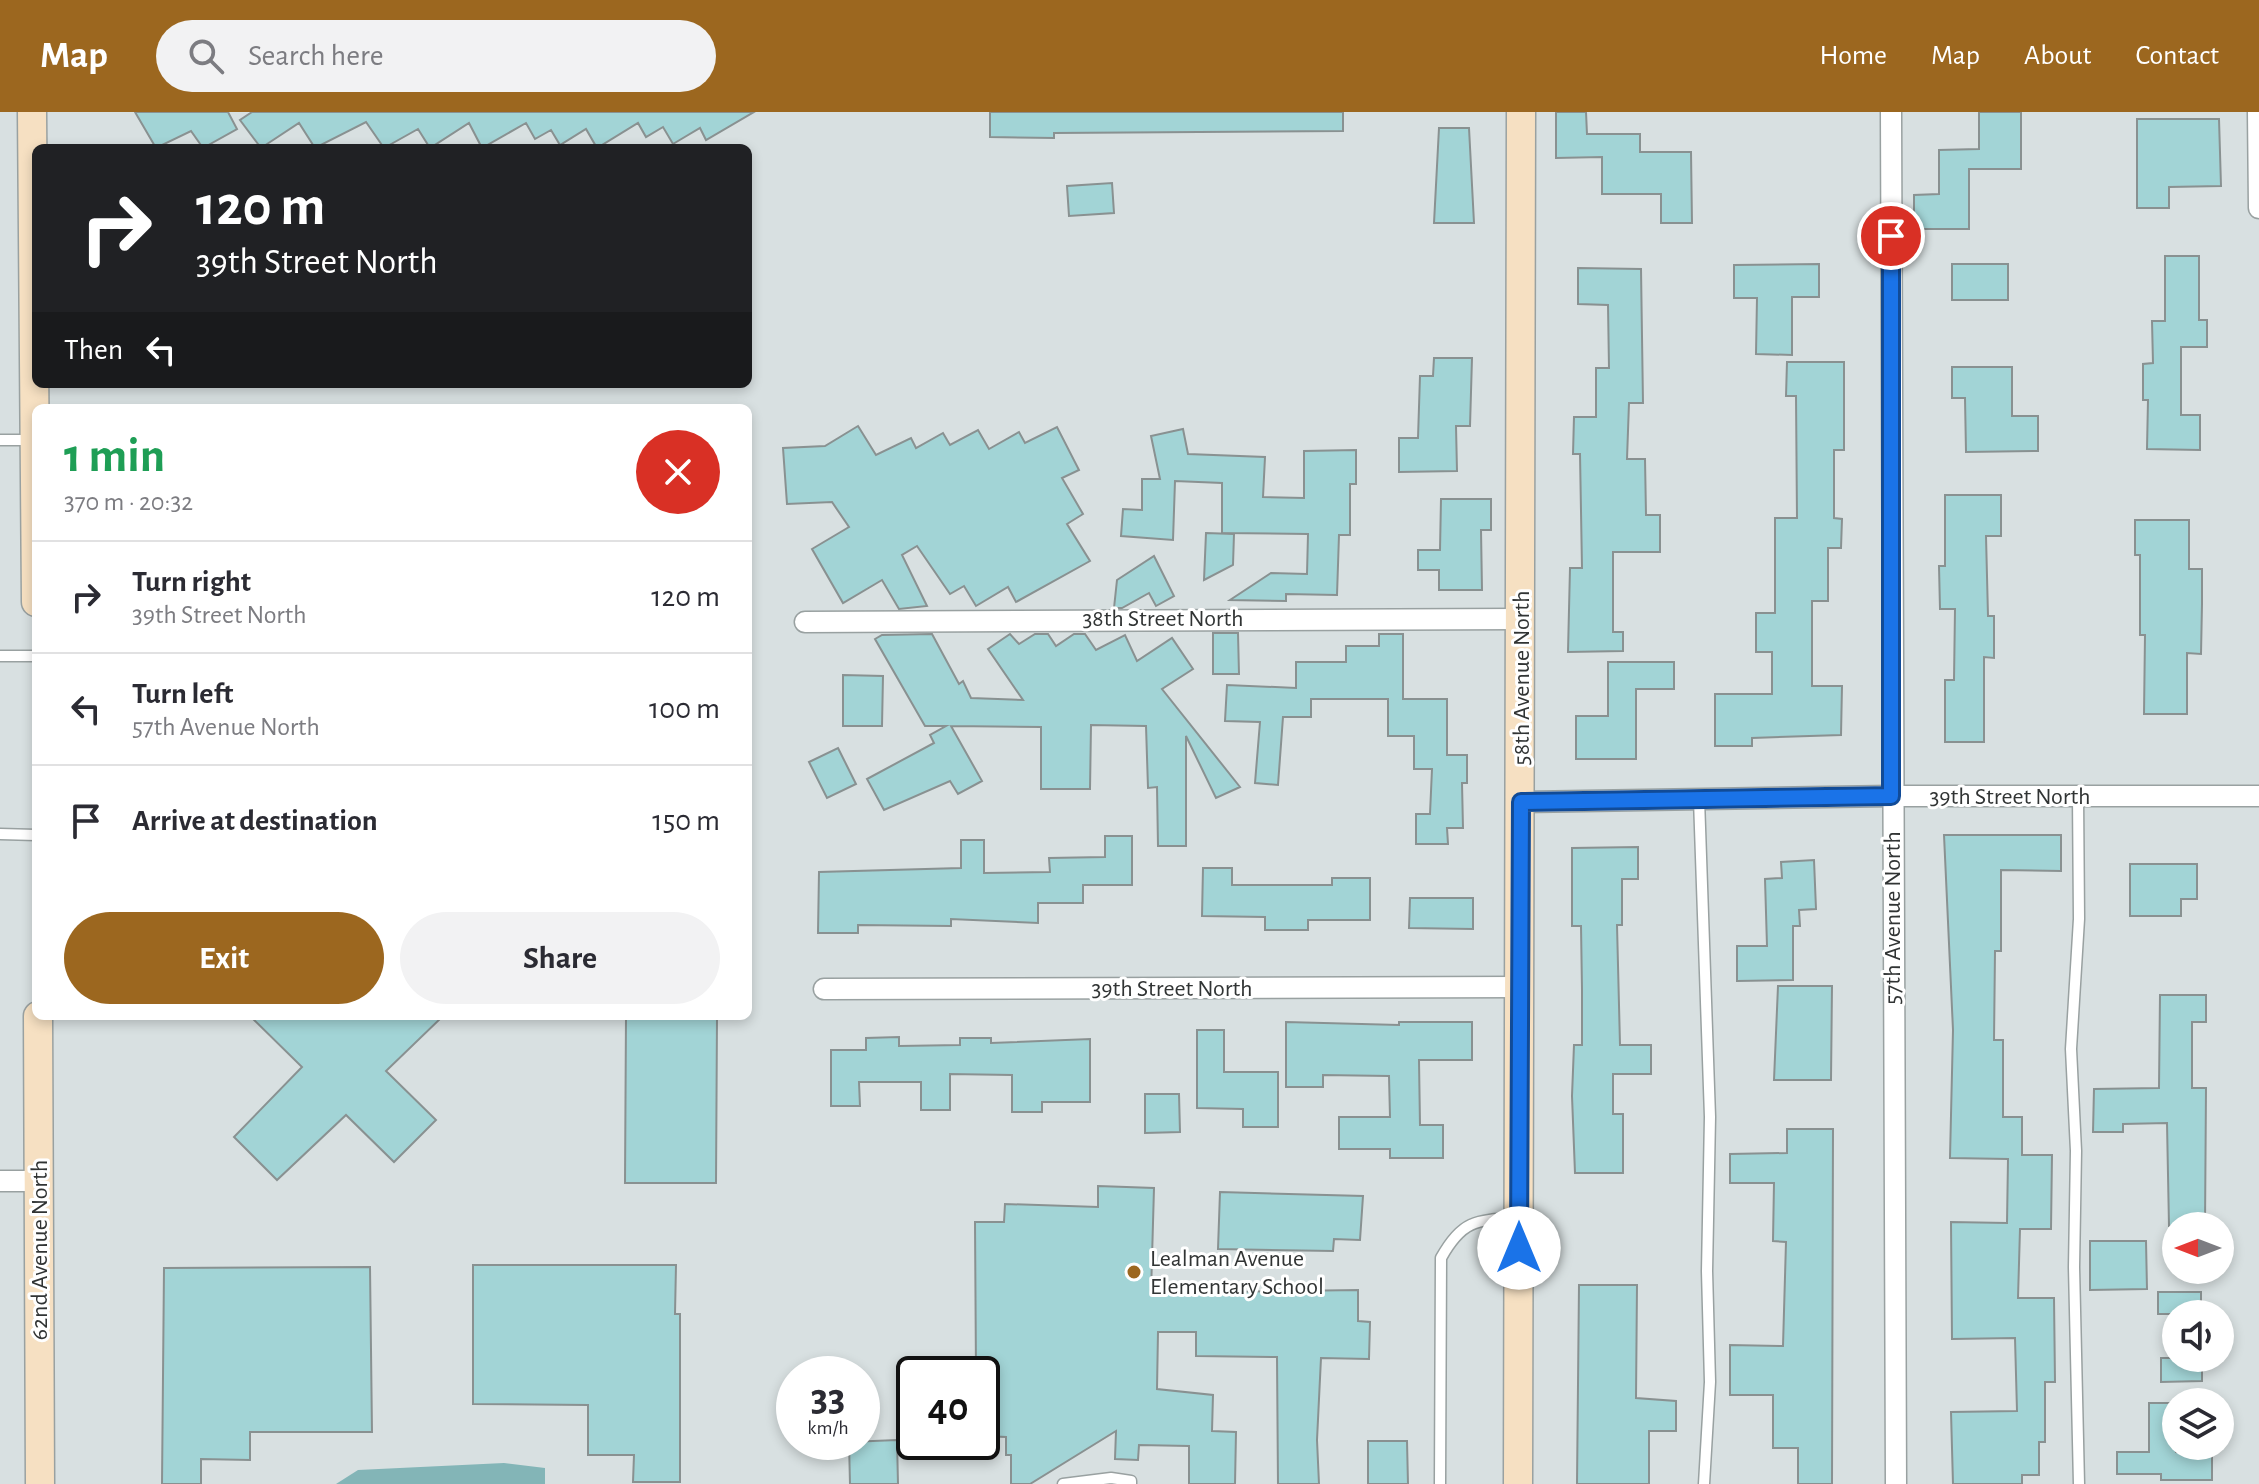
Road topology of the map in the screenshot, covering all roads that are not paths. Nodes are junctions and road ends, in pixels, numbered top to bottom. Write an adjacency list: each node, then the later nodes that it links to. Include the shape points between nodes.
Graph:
1 (32, 112): 5 (street)
2 (1521, 112): 9 (street, 58th Avenue North)
3 (1891, 112): 13 (street, 57th Avenue North)
4 (2258, 112): 6 (street)
5 (32, 144)
6 (2259, 208)
7 (0, 440): 8 (lane)
8 (32, 440)
9 (1521, 619): 10 (street, 38th Street North); 17 (street, 58th Avenue North)
10 (805, 622)
11 (0, 656): 12 (lane)
12 (32, 656)
13 (1891, 796): 14 (street, 39th Street North); 16 (street, 39th Street North); 32 (street, 57th Avenue North)
14 (2078, 796): 15 (street, 39th Street North); 33 (lane, via 2079,919 2071,1049)
15 (2259, 796)
16 (1699, 799): 17 (street, 39th Street North); 31 (lane, via 1710,1117 1710,1382)
17 (1521, 802): 20 (street, 58th Avenue North)
18 (0, 834): 19 (lane)
19 (32, 835)
20 (1521, 987): 21 (street, 39th Street North); 25 (street, 58th Avenue North)
21 (824, 989)
22 (38, 1020): 24 (street, 62nd Avenue North)
23 (0, 1181): 24 (street)
24 (39, 1181): 26 (street, 62nd Avenue North)
25 (1519, 1218): 29 (lane, via 1482,1219 1454,1233 1441,1258); 30 (street, 58th Avenue North)
26 (40, 1484)
27 (1063, 1484): 28 (lane, via 1111,1478)
28 (1131, 1484)
29 (1440, 1484)
30 (1518, 1484)
31 (1704, 1484)
32 (1896, 1484)
33 (2079, 1484)

